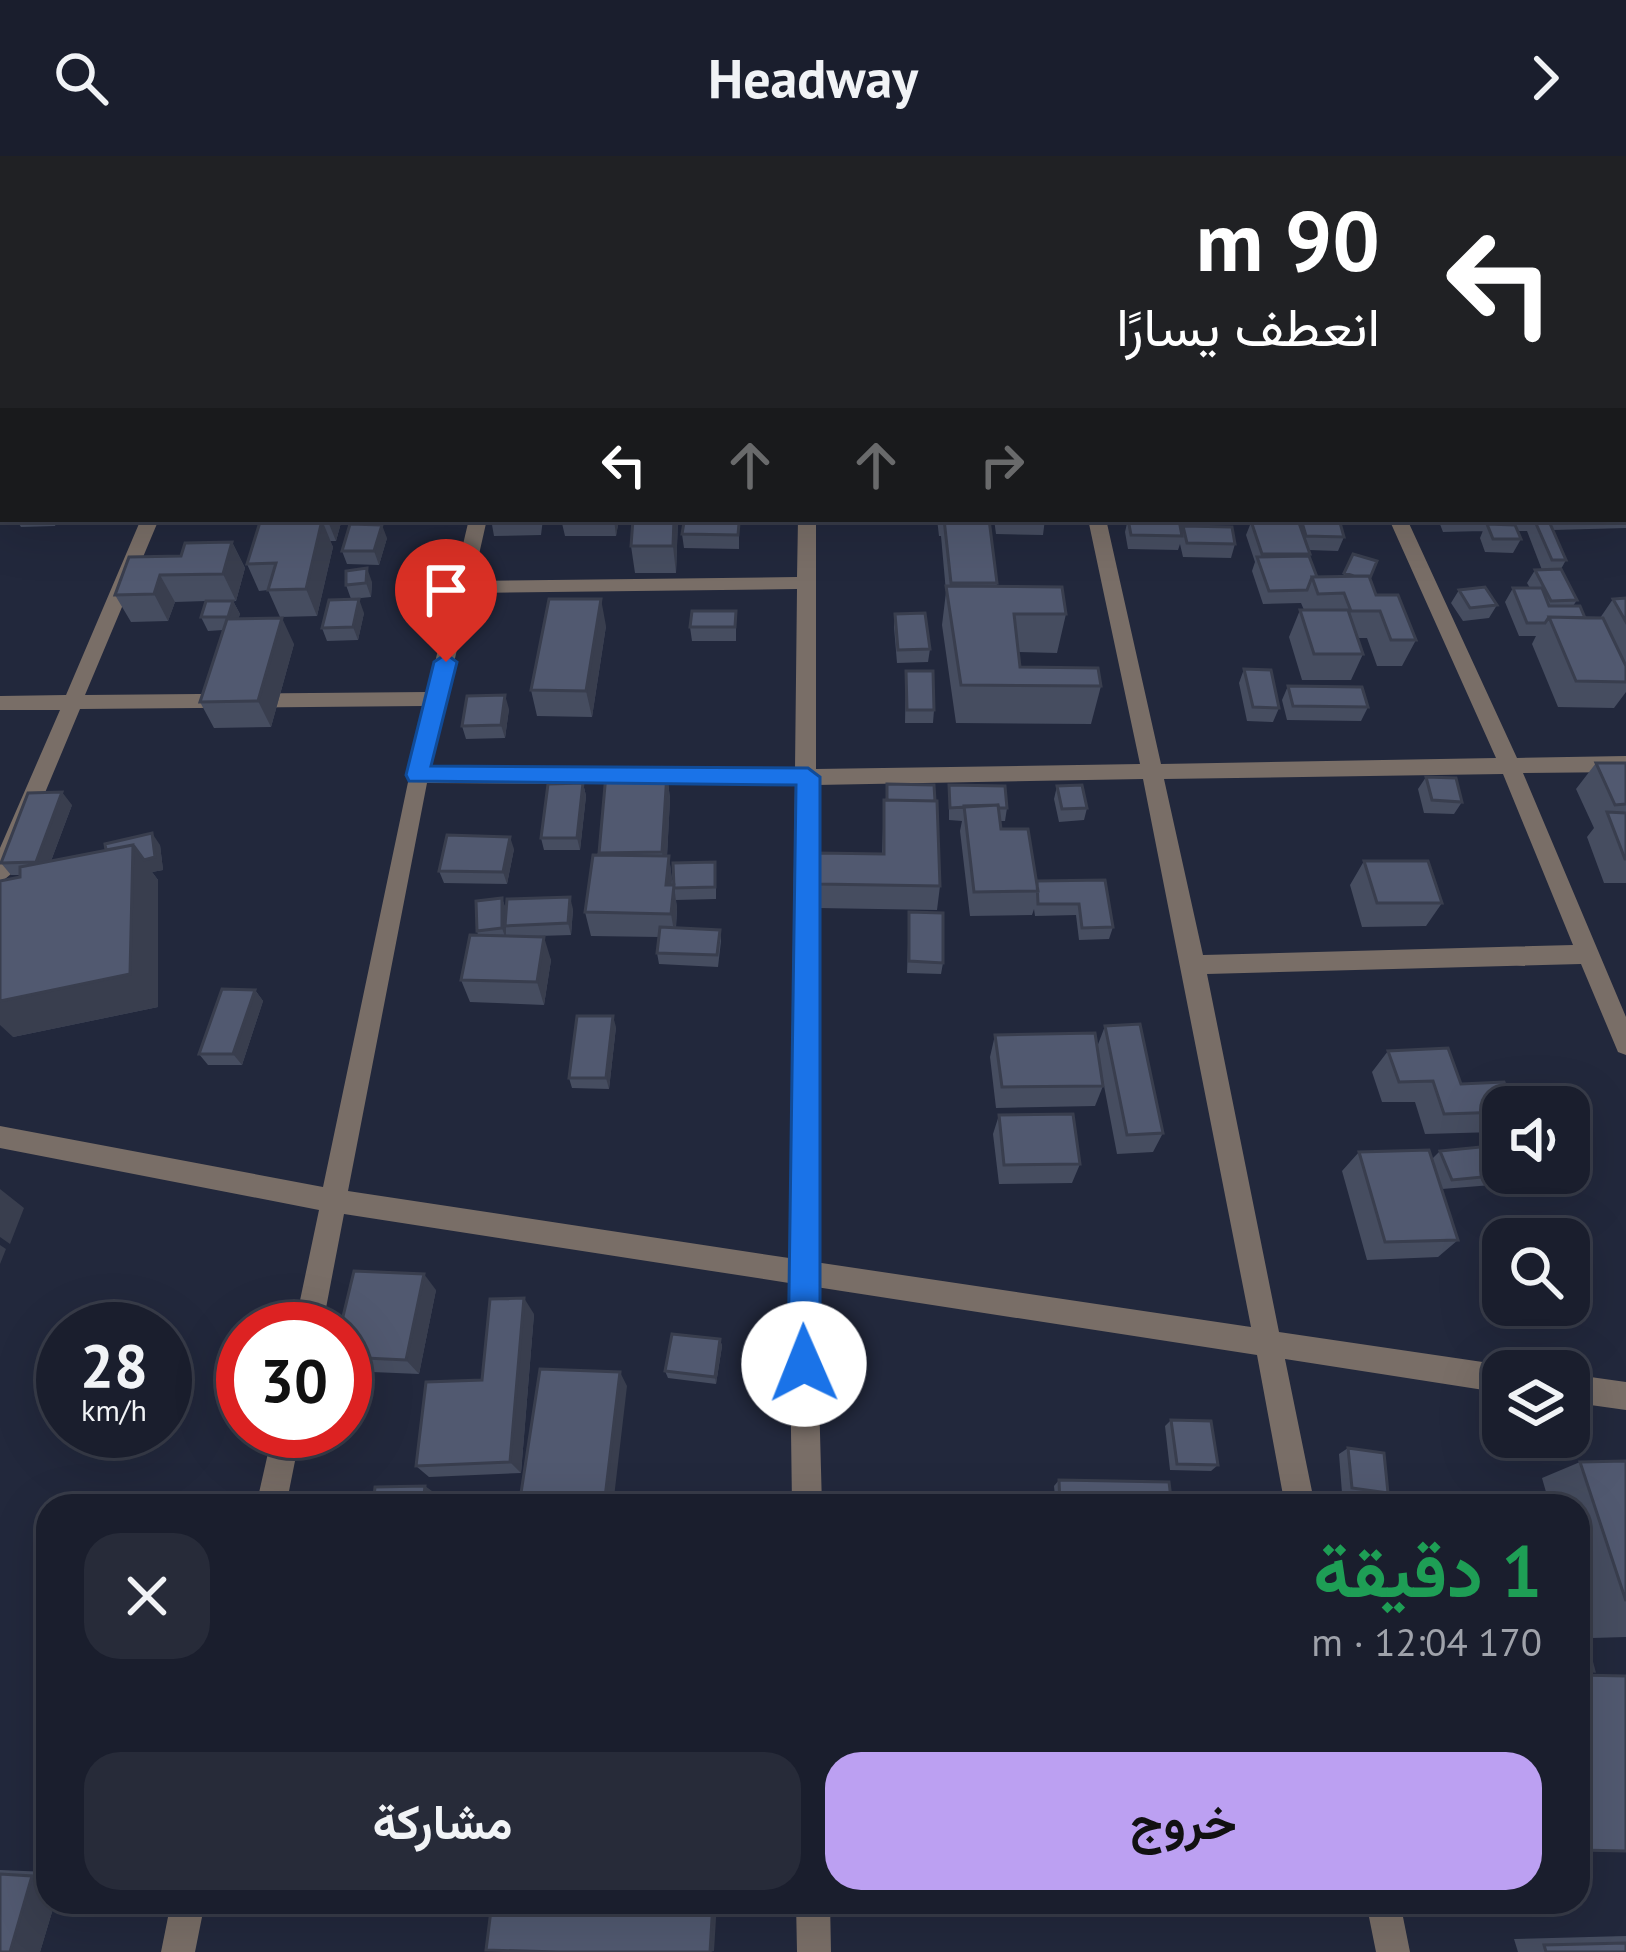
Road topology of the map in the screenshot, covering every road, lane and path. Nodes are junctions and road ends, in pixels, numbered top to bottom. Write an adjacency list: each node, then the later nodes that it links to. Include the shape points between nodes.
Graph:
1 (149, 522): 9 (street)
2 (477, 522): 7 (street)
3 (807, 522): 6 (street)
4 (1098, 522): 13 (street)
5 (1399, 522): 12 (street)
6 (808, 583): 7 (street); 15 (street)
7 (463, 587): 8 (street)
8 (437, 699): 9 (street); 14 (street)
9 (73, 701): 10 (street); 16 (street)
10 (0, 703)
11 (1626, 764): 12 (street)
12 (1510, 766): 13 (street); 17 (street)
13 (1151, 768): 15 (street); 18 (street)
14 (418, 775): 15 (street); 21 (street)
15 (808, 777): 22 (street)
16 (0, 874)
17 (1589, 954): 18 (street); 19 (street)
18 (1194, 965): 24 (street)
19 (1626, 1045)
20 (0, 1136): 21 (street)
21 (334, 1201): 22 (street); 23 (street)
22 (802, 1270): 24 (street); 30 (street)
23 (313, 1302)
24 (1267, 1346): 25 (street); 31 (street)
25 (1482, 1376)
26 (1590, 1391): 27 (street)
27 (1626, 1396)
28 (281, 1458): 29 (street)
29 (273, 1494)
30 (806, 1494)
31 (1298, 1494)
32 (186, 1914): 35 (street)
33 (814, 1914): 36 (street)
34 (1385, 1914): 37 (street)
35 (178, 1952)
36 (814, 1952)
37 (1393, 1952)

